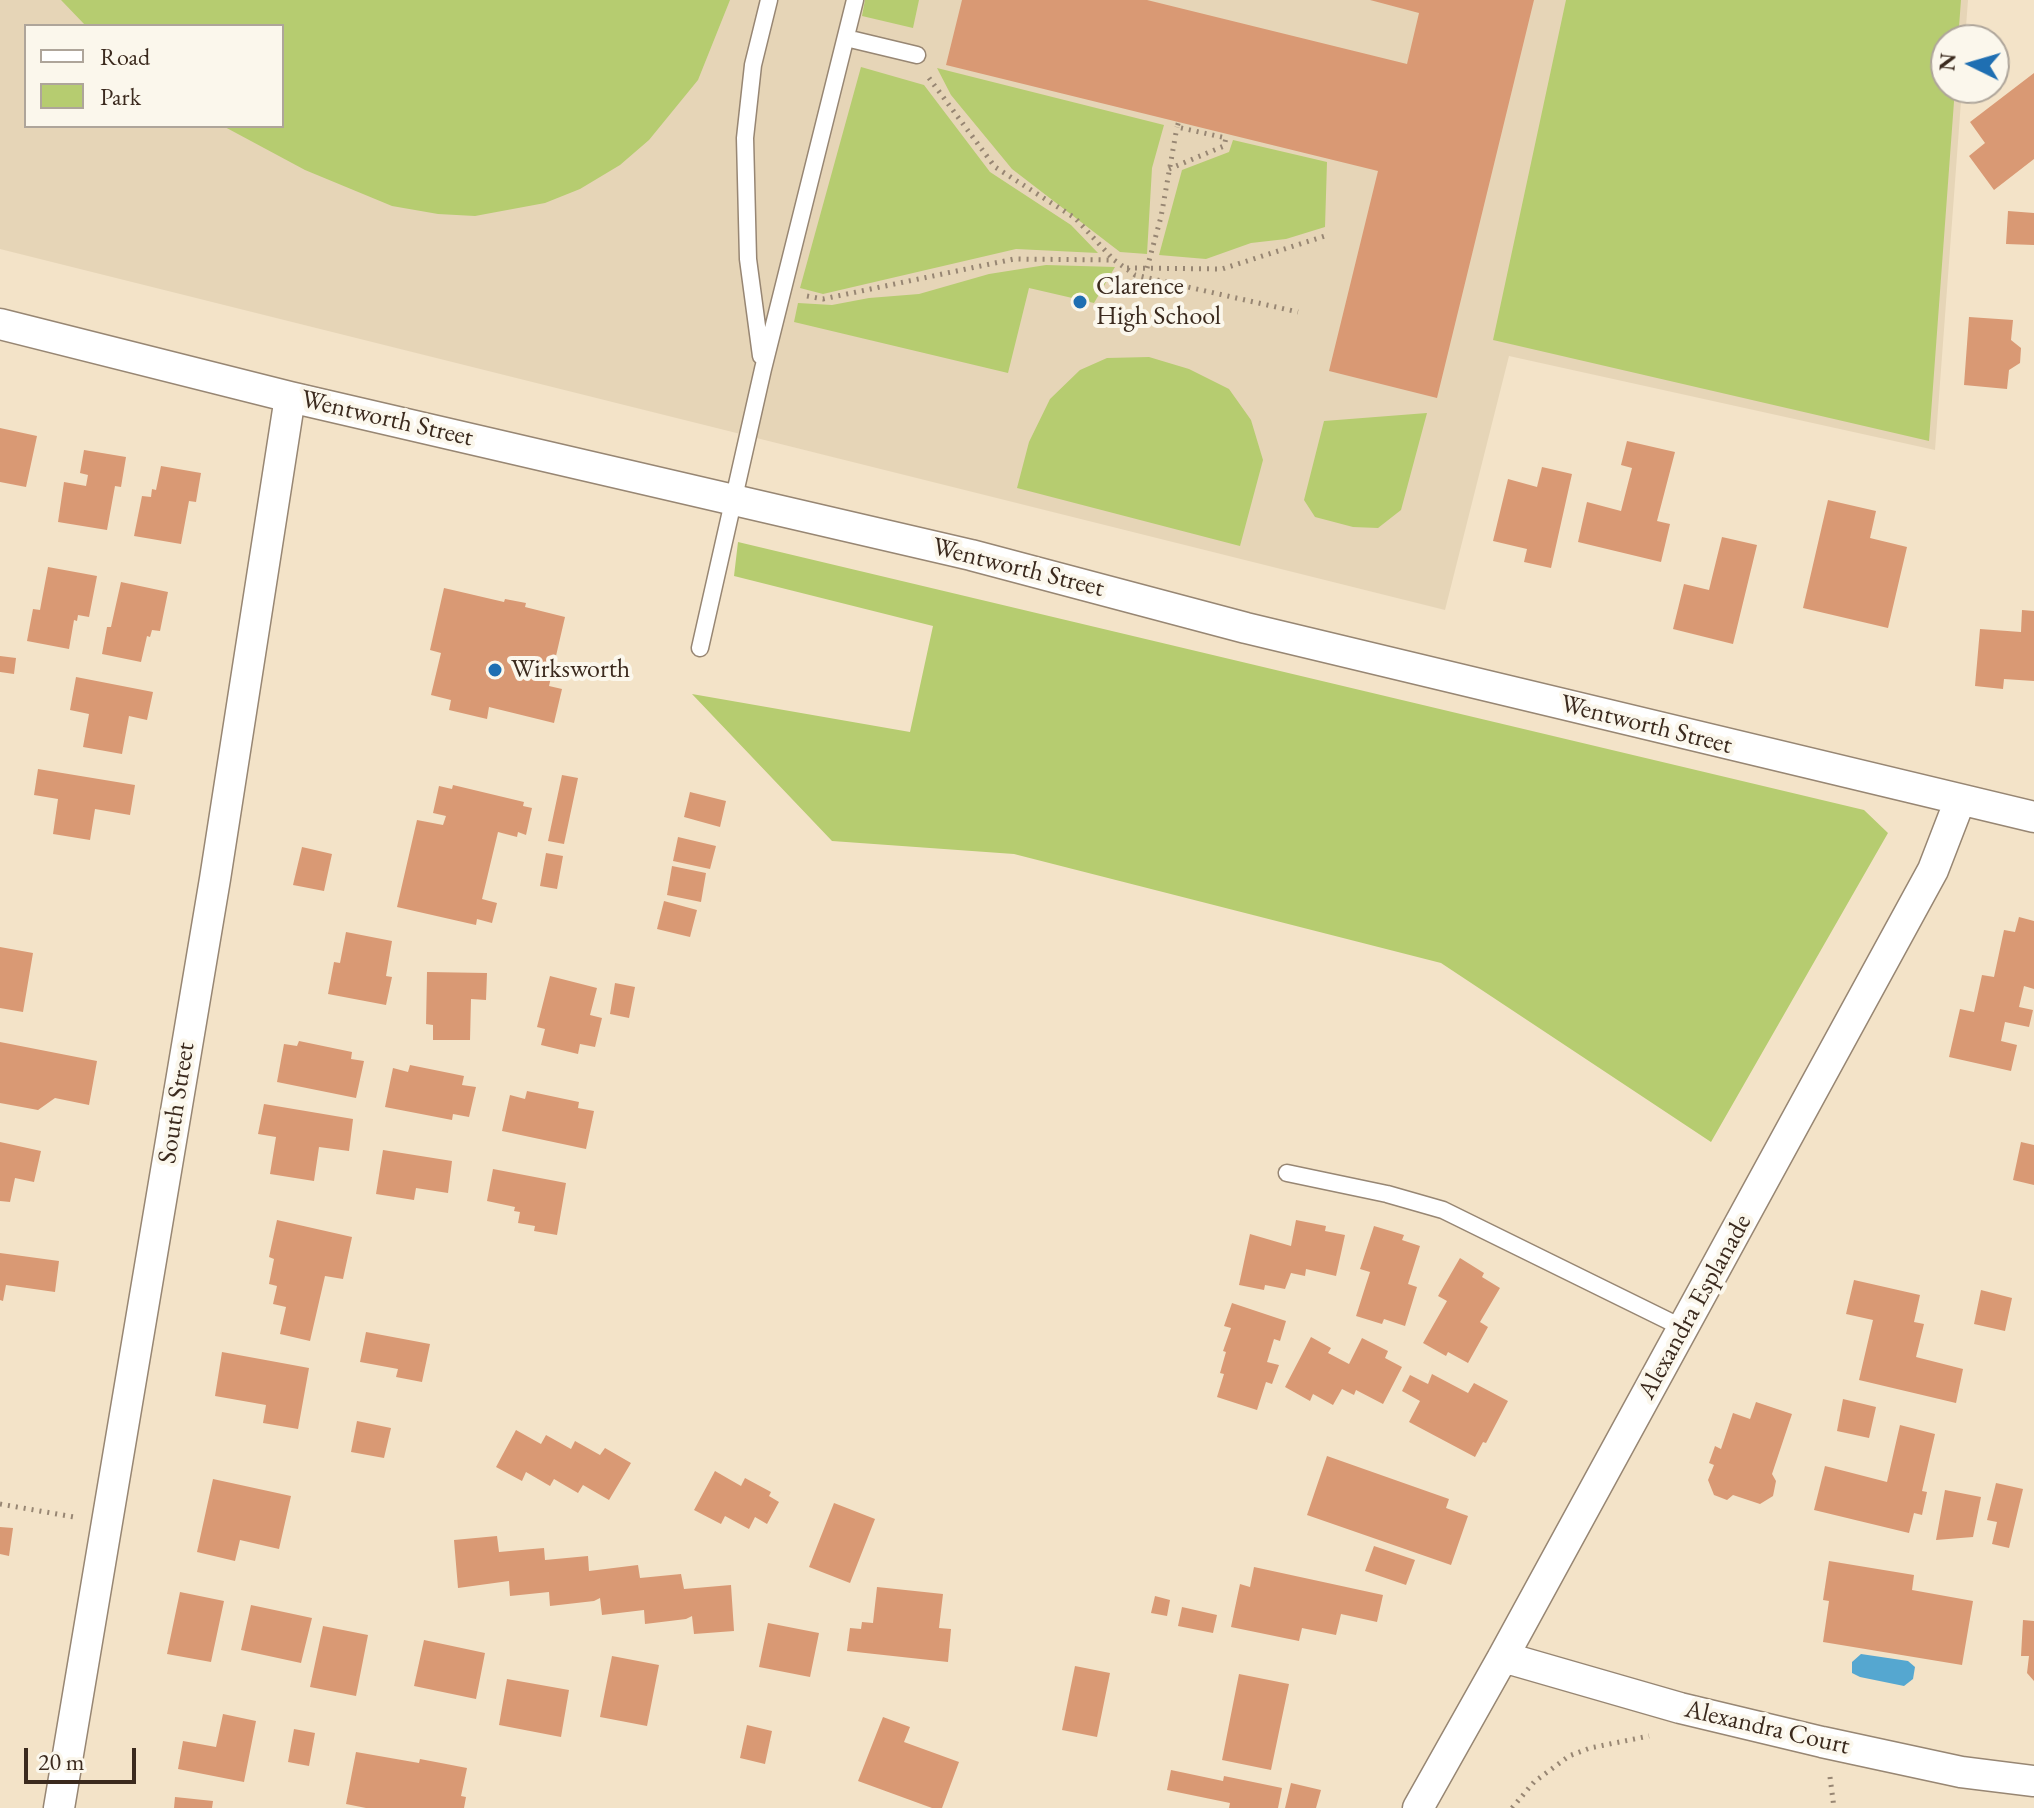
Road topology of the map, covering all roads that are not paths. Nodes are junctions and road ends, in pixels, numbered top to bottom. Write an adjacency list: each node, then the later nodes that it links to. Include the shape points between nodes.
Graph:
1 (769, 0): 6 (lane, via 753,65 745,138 748,259)
2 (855, 0): 3 (lane)
3 (846, 38): 4 (lane); 6 (lane)
4 (917, 55)
5 (0, 324): 7 (street, Wentworth Street)
6 (763, 369): 8 (lane)
7 (290, 397): 8 (street, Wentworth Street); 16 (street, South Street)
8 (733, 500): 9 (lane); 10 (street, Wentworth Street)
9 (700, 648)
10 (1960, 800): 11 (street, Wentworth Street); 13 (street, Alexandra Esplanade, via 1933,870)
11 (2034, 817)
12 (1287, 1173): 13 (lane, via 1443,1210)
13 (1683, 1328): 14 (street, Alexandra Esplanade)
14 (1503, 1657): 15 (street, Alexandra Court, via 1822,1742 1961,1772); 17 (street, Alexandra Esplanade)
15 (2034, 1781)
16 (59, 1808)
17 (1418, 1808)

